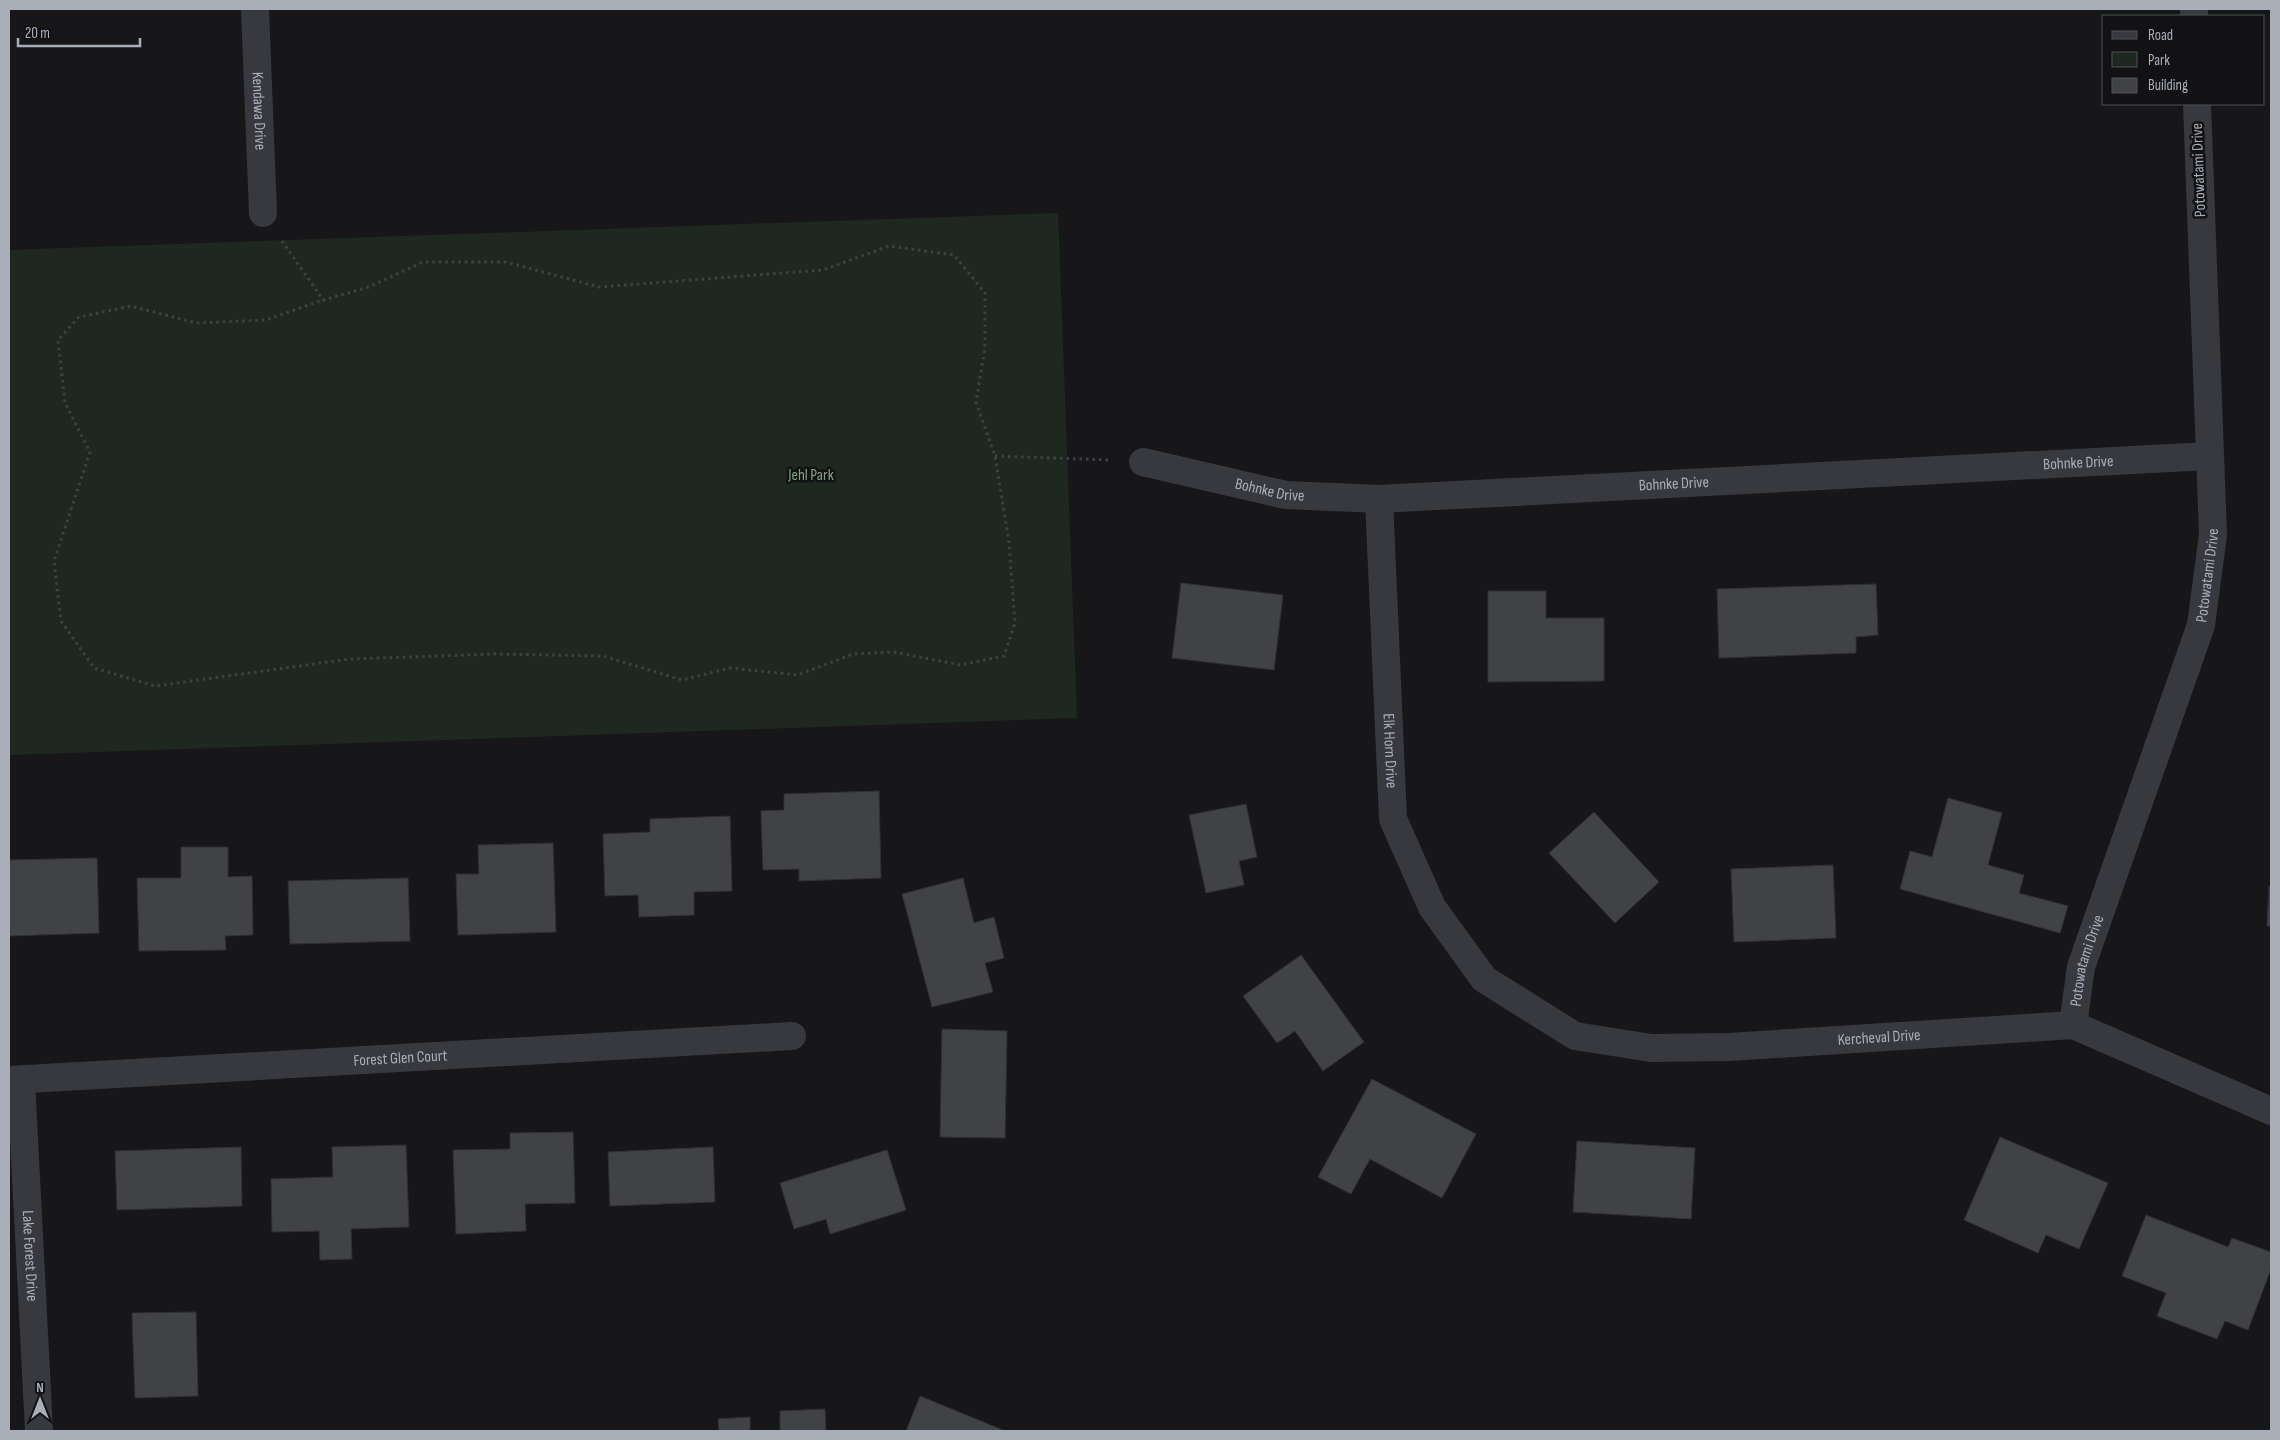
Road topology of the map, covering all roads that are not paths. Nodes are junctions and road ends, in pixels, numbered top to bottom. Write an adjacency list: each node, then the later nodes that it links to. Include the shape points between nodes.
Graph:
1 (255, 9): 3 (street, Kendawa Drive)
2 (2197, 105): 4 (street, Potowatami Drive)
3 (264, 213)
4 (2209, 456): 6 (street, Bohnke Drive); 8 (street, Potowatami Drive, via 2213,535 2201,625 2081,967)
5 (1143, 462): 6 (street, Bohnke Drive, via 1286,495)
6 (1379, 499): 7 (street, Elk Horn Drive, via 1393,819 1432,907)
7 (1484, 979): 8 (street, Kercheval Drive, via 1575,1036 1650,1048 1729,1047)
8 (2073, 1025): 11 (street, Kercheval Drive)
9 (792, 1036): 10 (street, Forest Glen Court)
10 (15, 1080): 12 (street, Lake Forest Drive)
11 (2271, 1111)
12 (39, 1431)

